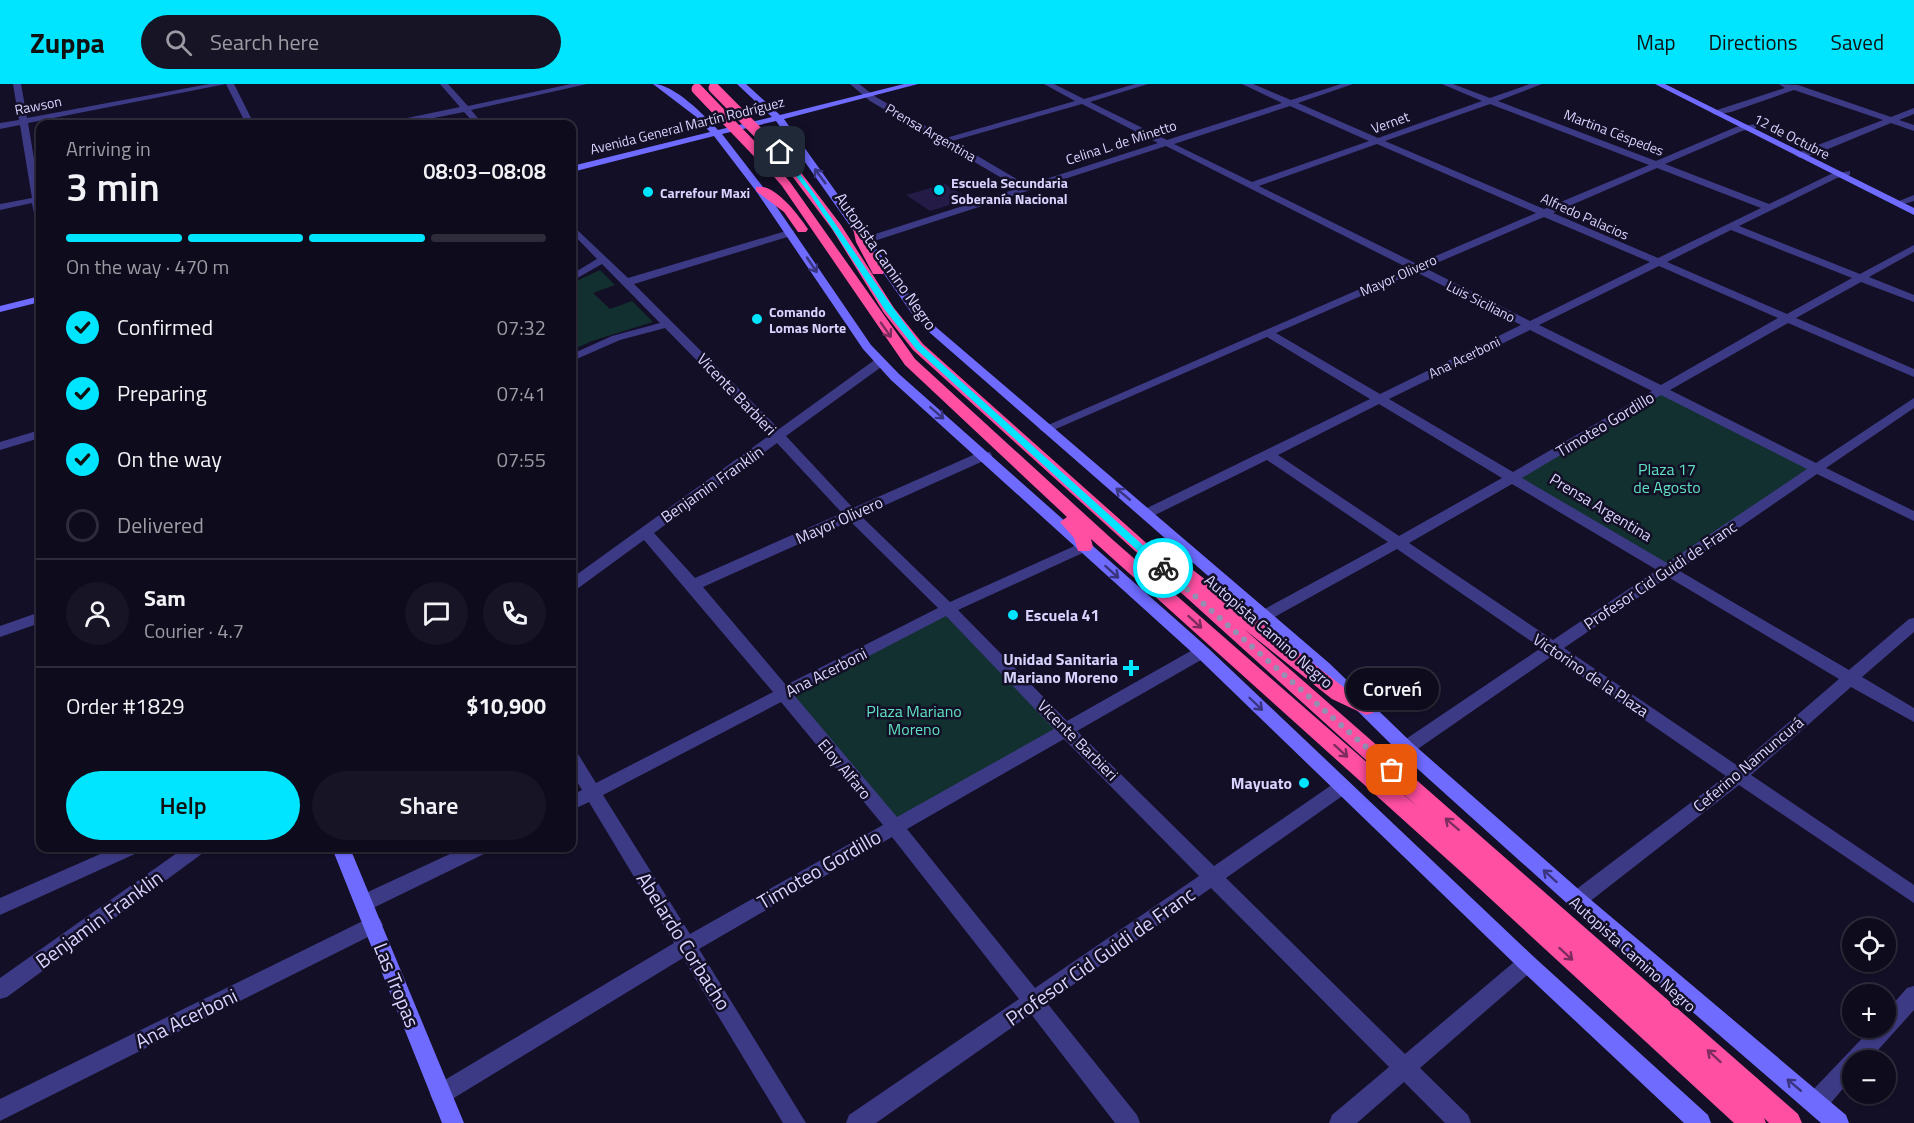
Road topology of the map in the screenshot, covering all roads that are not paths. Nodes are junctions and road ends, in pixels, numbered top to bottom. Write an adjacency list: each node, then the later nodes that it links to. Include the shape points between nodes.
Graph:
1 (17, 84): 34 (street)
2 (222, 84): 34 (street, Rawson)
3 (230, 84): 30 (street)
4 (444, 84): 26 (street)
5 (584, 84): 26 (street)
6 (657, 84): 38 (street)
7 (741, 84): 29 (street)
8 (854, 84): 22 (street, Prensa Argentina)
9 (914, 84): 22 (street, Avenida General Martín Rodríguez)
10 (1048, 84): 24 (street, Luis Siciliano)
11 (1144, 84): 24 (street)
12 (1246, 84): 25 (street, Alfredo Palacios)
13 (1349, 84): 25 (street, Celina L. de Minetto)
14 (1446, 84): 23 (street, Martina Céspedes)
15 (1538, 84): 23 (street, Vernet)
16 (1659, 84): 28 (street, 12 de Octubre)
17 (1668, 84): 28 (street, 12 de Octubre)
18 (1783, 84): 21 (street)
19 (694, 86): 70 (highway, bridge, via 786,184)
20 (712, 86): 75 (highway, Autopista Camino Negro, bridge, via 789,164)
21 (1797, 86): 28 (street); 33 (street)
22 (869, 95): 29 (street, Avenida General Martín Rodríguez); 39 (street, Prensa Argentina)
23 (1491, 101): 40 (street, Vernet); 43 (street, Martina Céspedes)
24 (1083, 102): 39 (street); 41 (street, Luis Siciliano)
25 (1290, 103): 40 (street, Alfredo Palacios); 41 (street, Celina L. de Minetto)
26 (466, 109): 31 (street); 32 (street)
27 (1914, 111): 33 (street)
28 (1719, 112): 36 (street, 12 de Octubre)
29 (778, 117): 38 (street, Avenida General Martín Rodríguez); 59 (street, one-way to 29)
30 (248, 120)
31 (412, 120)
32 (476, 120)
33 (1892, 120): 37 (street); 42 (street)
34 (23, 121): 35 (street, Rawson); 46 (street)
35 (0, 126)
36 (1749, 127): 42 (street, 12 de Octubre); 43 (street, Mayor Olivero)
37 (1914, 128)
38 (716, 132): 44 (street, Avenida General Martín Rodríguez); 49 (street)
39 (947, 140): 48 (street, Prensa Argentina)
40 (1381, 141): 47 (street, Vernet); 55 (street, Alfredo Palacios)
41 (1165, 142): 47 (street, Luis Siciliano); 48 (street, Celina L. de Minetto)
42 (1803, 154): 45 (street, 12 de Octubre)
43 (1658, 165): 53 (street, Martina Céspedes); 55 (street, Mayor Olivero)
44 (576, 168)
45 (1843, 174): 51 (street, 12 de Octubre); 53 (street, Ana Acerboni); 54 (street, 12 de Octubre)
46 (36, 184)
47 (1252, 185): 63 (street, Luis Siciliano)
48 (1024, 187): 59 (street, Celina L. de Minetto)
49 (760, 189): 58 (street); 70 (highway, via 788,209 820,255 858,300)
50 (36, 200): 52 (street)
51 (1911, 202)
52 (0, 207)
53 (1770, 208): 56 (street, Ana Acerboni)
54 (1914, 212)
55 (1544, 213): 62 (street, Alfredo Palacios); 63 (street, Mayor Olivero)
56 (1732, 227): 62 (street, Ana Acerboni); 65 (street)
57 (576, 232): 61 (street, Vicente Barbieri)
58 (790, 233): 66 (street); 77 (street, one-way to 77)
59 (863, 234): 75 (highway, via 867,252 905,316); 82 (street, via 923,319)
60 (1914, 248): 65 (street, Timoteo Gordillo)
61 (604, 259): 64 (street); 66 (street, Vicente Barbieri)
62 (1658, 263): 71 (street, Alfredo Palacios); 73 (street, Ana Acerboni)
63 (1415, 267): 73 (street, Luis Siciliano); 74 (street, Mayor Olivero)
64 (576, 276)
65 (1861, 278): 67 (street); 71 (street, Timoteo Gordillo)
66 (628, 282): 72 (street, Vicente Barbieri)
67 (1914, 299)
68 (36, 300): 69 (street)
69 (0, 309)
70 (872, 310): 86 (highway, one-way to 86, via 910,362)
71 (1788, 318): 78 (street, Alfredo Palacios); 79 (street, Timoteo Gordillo)
72 (669, 324): 76 (street, via 616,338); 84 (street, Vicente Barbieri)
73 (1530, 325): 79 (street, Luis Siciliano); 80 (street, Ana Acerboni)
74 (1268, 333): 80 (street, Prensa Argentina); 82 (street, Mayor Olivero)
75 (918, 347): 94 (highway, Autopista Camino Negro)
76 (576, 356)
77 (880, 362): 84 (street, Benjamin Franklin); 88 (street, one-way to 88)
78 (1914, 373)
79 (1660, 391): 89 (street, Luis Siciliano); 90 (street, Timoteo Gordillo)
80 (1381, 398): 87 (street, Ana Acerboni); 90 (street, Prensa Argentina)
81 (1914, 402): 89 (street, Profesor Cid Guidi de Franc)
82 (1046, 429): 91 (street, one-way to 82)
83 (36, 435): 85 (street)
84 (778, 437): 92 (street, Vicente Barbieri); 95 (street, Benjamin Franklin)
85 (0, 446)
86 (1008, 452): 97 (highway, via 1027,482 1082,536); 150 (highway, one-way to 150)
87 (1268, 454): 91 (street, Ana Acerboni); 96 (street, Victorino de la Plaza)
88 (985, 455): 92 (street, Mayor Olivero); 97 (street)
89 (1816, 469): 93 (street, Luis Siciliano); 98 (street, Profesor Cid Guidi de Franc)
90 (1516, 477): 96 (street, Timoteo Gordillo); 98 (street, Prensa Argentina)
91 (1146, 514): 102 (street)
92 (852, 515): 100 (street, Mayor Olivero); 101 (street, Vicente Barbieri)
93 (1914, 517)
94 (1115, 525): 110 (highway, via 1178,566 1339,694); 151 (highway, Autopista Camino Negro, one-way to 94)
95 (645, 532): 99 (street, Benjamin Franklin); 100 (street, Eloy Alfaro)
96 (1398, 545): 102 (street, Timoteo Gordillo); 106 (street, Victorino de la Plaza)
97 (1084, 547): 101 (street, Ana Acerboni); 107 (street, one-way to 107)
98 (1669, 568): 106 (street, Profesor Cid Guidi de Franc); 108 (street, Prensa Argentina)
99 (576, 582)
100 (693, 585): 109 (street, Eloy Alfaro)
101 (948, 609): 109 (street, Ana Acerboni); 112 (street, Vicente Barbieri)
102 (1264, 616): 110 (street)
103 (36, 619): 105 (street)
104 (1914, 623): 108 (street, Ceferino Namuncurá)
105 (0, 632)
106 (1552, 648): 113 (street, Profesor Cid Guidi de Franc); 115 (street, Victorino de la Plaza)
107 (1202, 652): 112 (street, Timoteo Gordillo); 116 (street, one-way to 116)
108 (1849, 676): 111 (street, Prensa Argentina); 115 (street, Ceferino Namuncurá)
109 (782, 694): 117 (street, Ana Acerboni); 119 (street, Eloy Alfaro)
110 (1366, 708): 113 (street)
111 (1914, 716)
112 (1068, 730): 119 (street, Timoteo Gordillo); 124 (street, Vicente Barbieri)
113 (1406, 748): 126 (street, one-way to 113)
114 (576, 766): 117 (street, Abelardo Corbacho)
115 (1738, 776): 125 (street, Victorino de la Plaza); 126 (street, Ceferino Namuncurá)
116 (1342, 787): 124 (street, Profesor Cid Guidi de Franc); 131 (street)
117 (592, 794): 118 (street, Ana Acerboni); 130 (street, Abelardo Corbacho)
118 (576, 801)
119 (894, 826): 130 (street, Timoteo Gordillo); 134 (street, Eloy Alfaro)
120 (122, 852): 128 (street)
121 (191, 852): 132 (street, Benjamin Franklin)
122 (343, 852): 127 (street, Las Tropas)
123 (472, 852): 127 (street)
124 (1214, 876): 134 (street, Profesor Cid Guidi de Franc); 138 (street, Vicente Barbieri)
125 (1914, 895)
126 (1578, 900): 141 (street, one-way to 126)
127 (364, 903): 129 (street, Las Tropas)
128 (0, 907)
129 (373, 925): 140 (street, Las Tropas); 142 (street, Ana Acerboni)
130 (688, 945): 140 (street, Timoteo Gordillo); 144 (street, Abelardo Corbacho)
131 (1527, 963): 138 (street); 149 (street)
132 (0, 990)
133 (1914, 995): 135 (street)
134 (1034, 1001): 145 (street, Profesor Cid Guidi de Franc); 146 (street, Eloy Alfaro)
135 (1896, 1015)
136 (1875, 1038): 137 (street)
137 (1865, 1050)
138 (1404, 1068): 147 (street); 148 (street, Vicente Barbieri)
139 (1842, 1075): 141 (street)
140 (441, 1094): 143 (street, Las Tropas)
141 (1816, 1103): 152 (street)
142 (0, 1110)
143 (452, 1123)
144 (795, 1123)
145 (857, 1123)
146 (1129, 1123)
147 (1340, 1123)
148 (1460, 1123)
149 (1700, 1123)
150 (1753, 1123)
151 (1789, 1123)
152 (1838, 1123)

